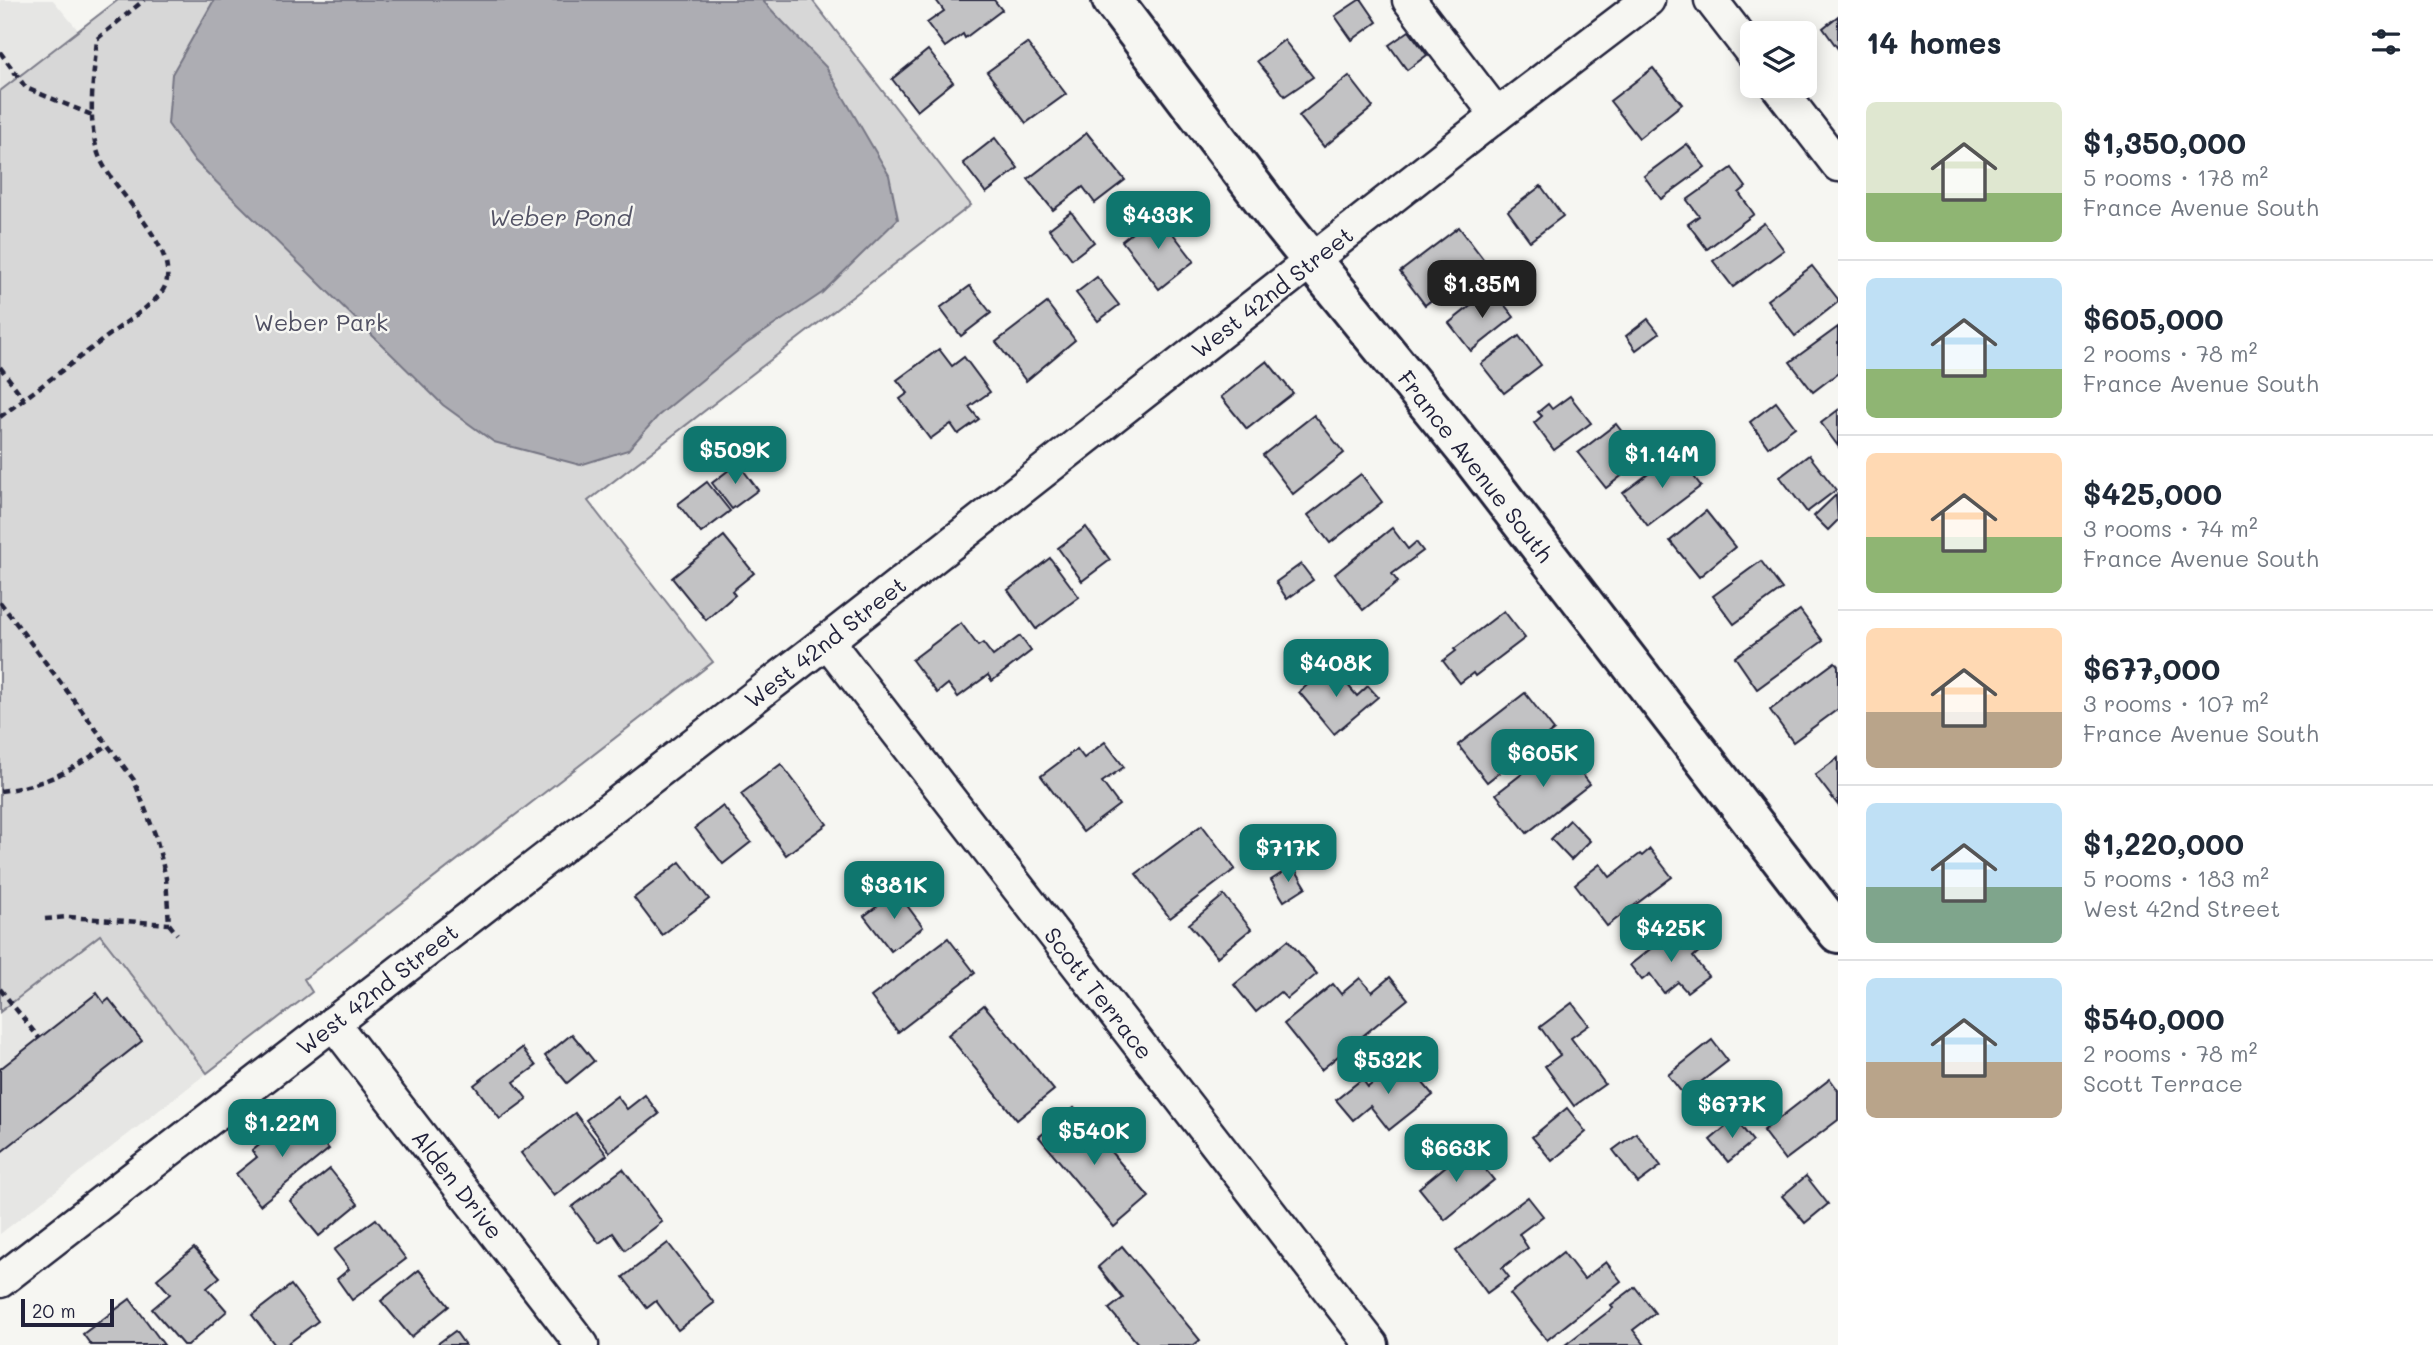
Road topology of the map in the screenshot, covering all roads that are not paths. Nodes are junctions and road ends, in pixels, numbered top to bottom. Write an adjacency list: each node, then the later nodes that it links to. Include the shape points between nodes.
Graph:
1 (1112, 0): 9 (main road, France Avenue South)
2 (1409, 0): 7 (street)
3 (1648, 0): 7 (street, West 42nd Street)
4 (1711, 0): 5 (street)
5 (1740, 37)
6 (1786, 98): 8 (street)
7 (1497, 115): 9 (street, West 42nd Street)
8 (1838, 165)
9 (1312, 260): 10 (street, West 42nd Street); 11 (main road, France Avenue South, via 1468,453)
10 (827, 641): 12 (street, West 42nd Street); 15 (street, Scott Terrace)
11 (1838, 933)
12 (333, 1023): 13 (street, West 42nd Street); 14 (street, Alden Drive)
13 (0, 1281)
14 (582, 1345)
15 (1372, 1345)

